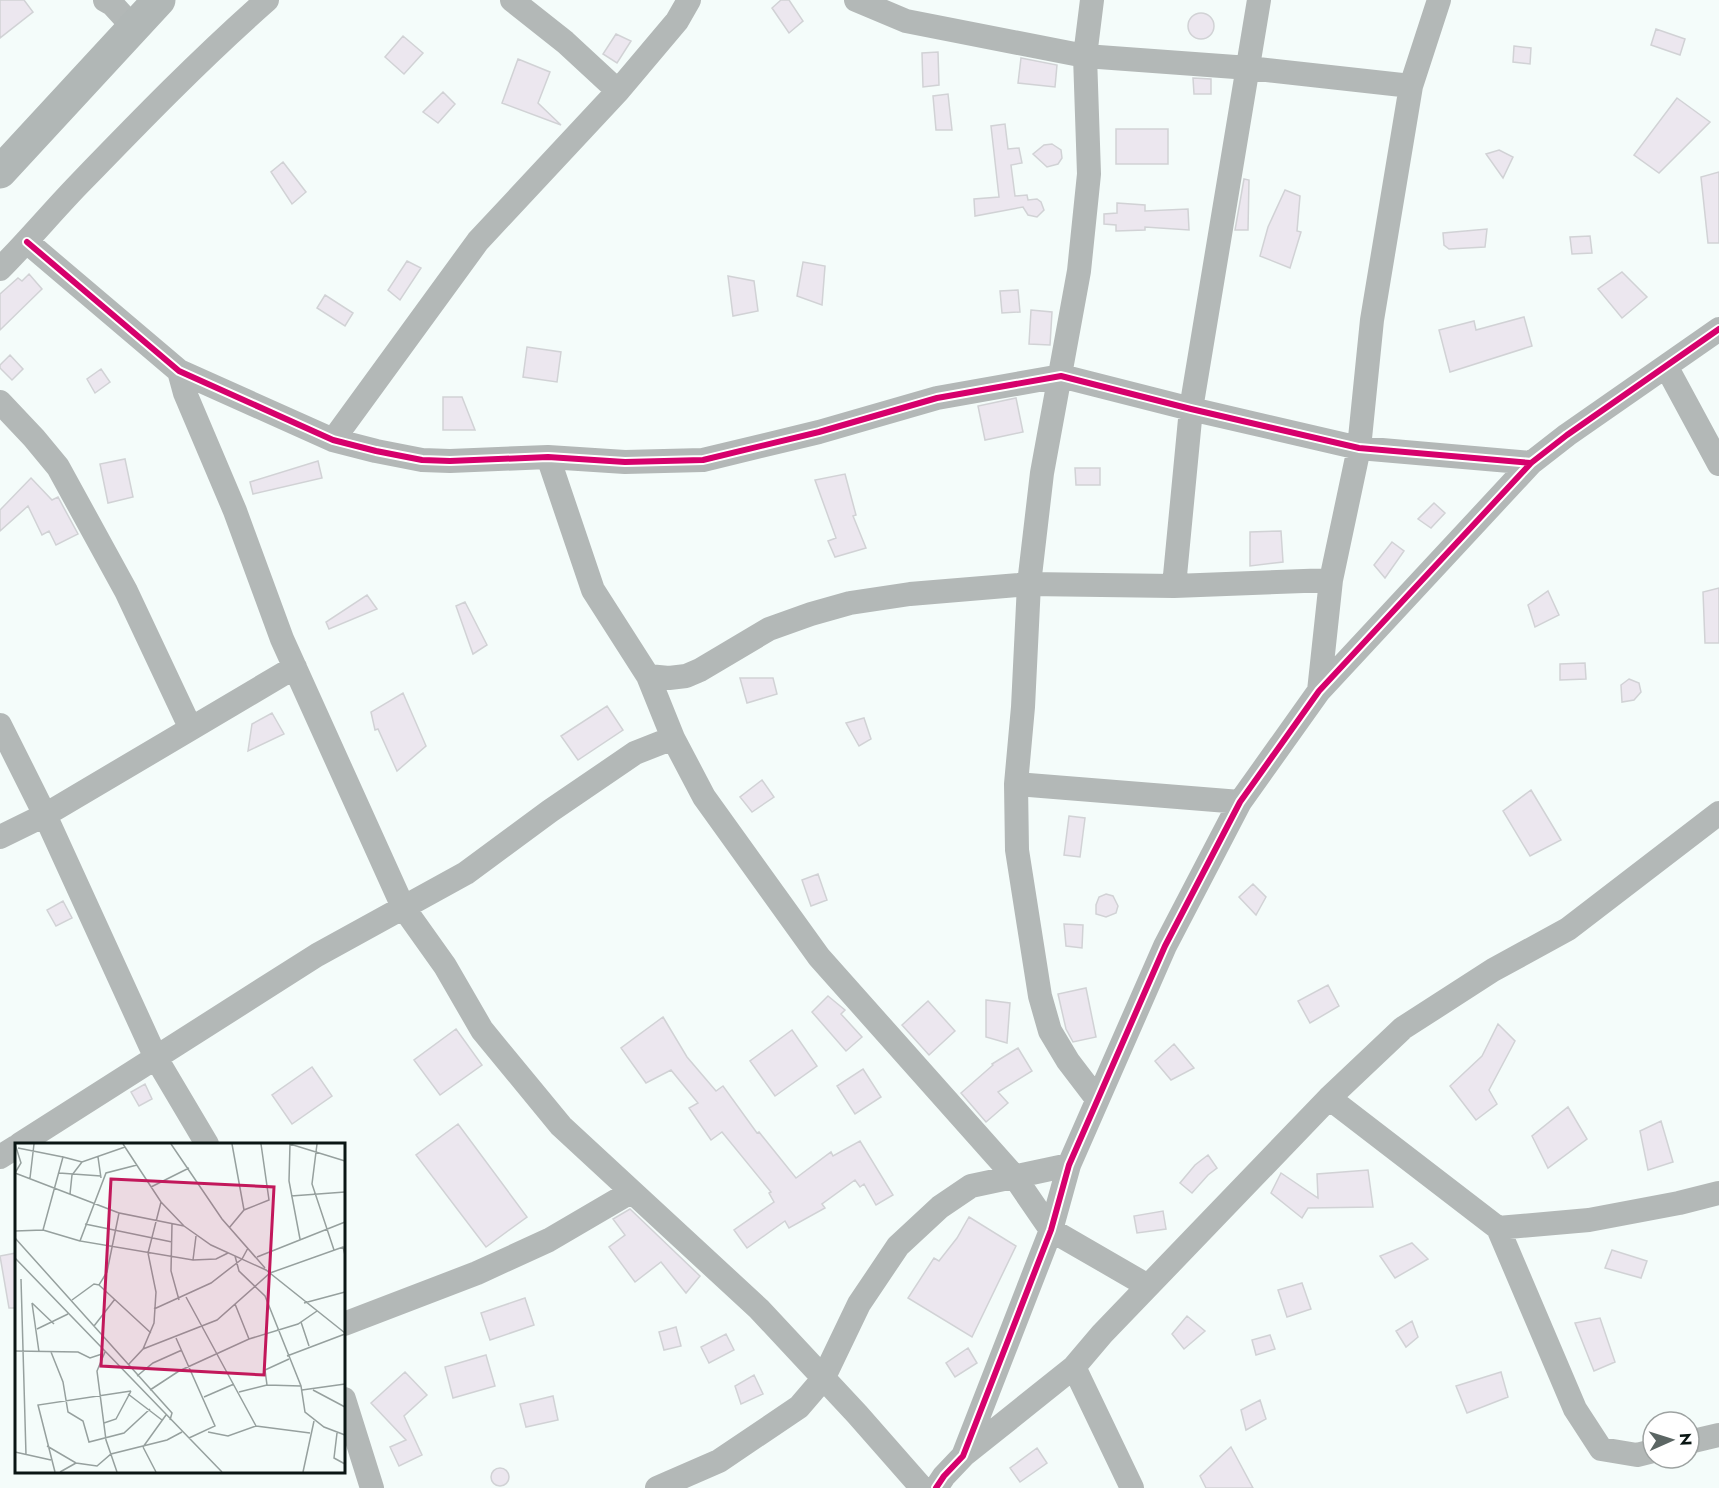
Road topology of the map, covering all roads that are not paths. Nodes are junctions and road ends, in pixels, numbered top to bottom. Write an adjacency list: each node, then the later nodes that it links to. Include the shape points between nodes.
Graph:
1 (159, 0): 9 (street)
2 (267, 0): 15 (street, via 76,187)
3 (512, 0): 13 (street)
4 (689, 0): 13 (street, via 677,21)
5 (856, 0): 10 (street, via 906,21)
6 (1092, 0): 10 (street)
7 (1259, 0): 11 (street)
8 (1439, 0): 12 (street)
9 (115, 8): 14 (street)
10 (1085, 56): 11 (street); 20 (street, via 1089,174 1079,271)
11 (1248, 68): 12 (street); 22 (street)
12 (1411, 86): 24 (street, via 1372,320)
13 (618, 91): 23 (street, via 478,241)
14 (0, 172)
15 (27, 242): 16 (street); 19 (street)
16 (0, 269)
17 (1719, 329): 18 (street)
18 (1666, 366): 26 (street); 27 (street)
19 (178, 371): 23 (street); 31 (street)
20 (1061, 376): 22 (street); 25 (street, via 937,398 703,460 625,462); 29 (street, via 1042,472)
21 (0, 402): 35 (street, via 58,468 126,591)
22 (1191, 409): 24 (street); 30 (street)
23 (333, 440): 25 (street, via 422,460)
24 (1359, 448): 26 (street); 28 (street)
25 (548, 457): 32 (street, via 593,590)
26 (1531, 463): 33 (street)
27 (1719, 464)
28 (1331, 580): 30 (street); 33 (street)
29 (1029, 584): 30 (street); 32 (street, via 850,603 769,629 700,670 669,678); 37 (street)
30 (1174, 585)
31 (295, 667): 35 (street); 42 (street)
32 (648, 676): 36 (street)
33 (1319, 691): 38 (street)
34 (0, 725): 40 (street)
35 (190, 728): 40 (street)
36 (673, 738): 42 (street, via 635,753 466,873); 51 (street, via 704,797 819,957)
37 (1016, 784): 38 (street); 45 (street, via 1017,850 1040,996 1050,1031)
38 (1240, 802): 45 (street, via 1165,946)
39 (1719, 813): 44 (street, via 1568,929 1493,970 1403,1028)
40 (45, 815): 41 (street); 43 (street)
41 (0, 837)
42 (403, 907): 43 (street, via 317,955); 52 (street, via 445,966 482,1030 561,1126)
43 (156, 1058): 46 (street); 47 (street)
44 (1329, 1098): 54 (street); 56 (street)
45 (1097, 1099): 50 (street)
46 (22, 1143)
47 (206, 1143)
48 (15, 1148): 49 (street)
49 (0, 1157)
50 (1069, 1165): 51 (street); 55 (street)
51 (1014, 1176): 55 (street); 59 (street, via 971,1186 940,1207 898,1246 859,1304)
52 (631, 1192): 57 (street, via 539,1245); 59 (street, via 759,1309)
53 (1719, 1192): 54 (street, via 1589,1220)
54 (1498, 1228): 63 (street, via 1575,1409 1601,1449)
55 (1051, 1230): 56 (street); 64 (street)
56 (1148, 1286): 58 (street)
57 (345, 1324)
58 (1074, 1367): 64 (street); 69 (street)
59 (824, 1379): 66 (street, via 799,1407 719,1461); 67 (street)
60 (345, 1402): 65 (street)
61 (1719, 1435): 62 (street)
62 (1701, 1439)
63 (1641, 1454)
64 (963, 1456): 68 (street)
65 (372, 1488)
66 (657, 1488)
67 (922, 1488)
68 (936, 1488)
69 (1132, 1488)

